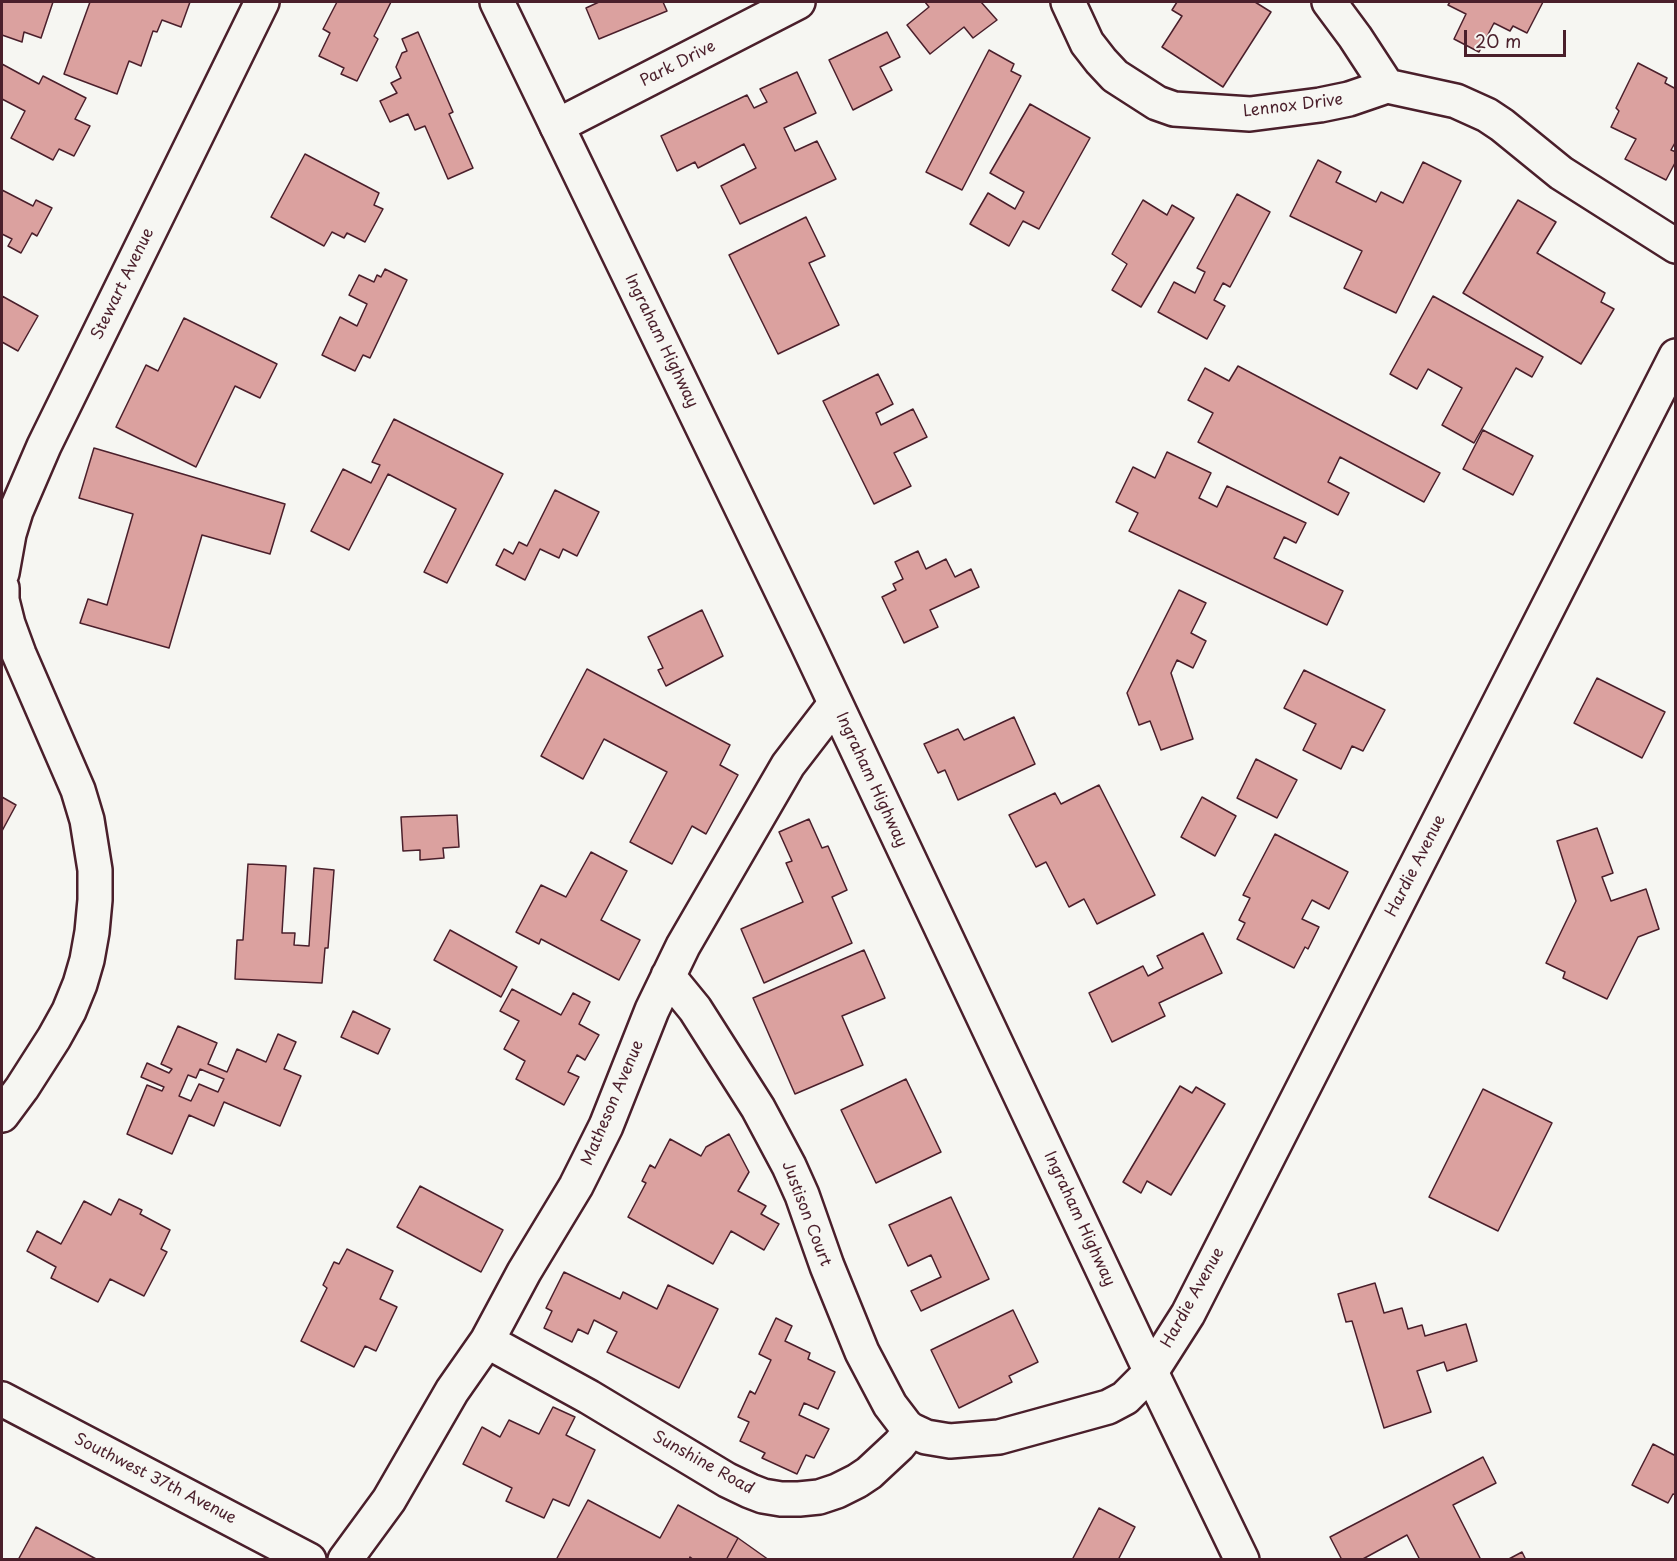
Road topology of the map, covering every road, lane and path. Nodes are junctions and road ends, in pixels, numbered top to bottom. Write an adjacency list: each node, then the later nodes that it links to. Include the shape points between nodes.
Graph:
1 (262, 2): 10 (street, Stewart Avenue, via 48,437 16,511)
2 (497, 2): 7 (street, Ingraham Highway)
3 (798, 2): 7 (street, Park Drive)
4 (1068, 2): 6 (street, Lennox Drive, via 1088,43 1115,76 1156,103 1174,109 1250,114 1340,101)
5 (1329, 2): 6 (street)
6 (1387, 86): 8 (street, Lennox Drive, via 1456,101 1487,115 1561,173)
7 (557, 126): 12 (street, Ingraham Highway)
8 (1676, 246)
9 (1676, 356): 16 (street, Hardie Avenue, via 1188,1314)
10 (2, 573)
11 (2, 588): 14 (street, via 8,624 87,820 95,900 87,960 69,1011)
12 (835, 704): 13 (street, Matheson Avenue, via 788,765); 16 (street, Ingraham Highway)
13 (668, 976): 15 (street, Matheson Avenue, via 591,1157); 18 (street, Justison Court, via 695,1009 759,1108 802,1195 862,1352 890,1405)
14 (2, 1115)
15 (487, 1341): 18 (street, Sunshine Road, via 727,1480 763,1496 799,1499 837,1491 869,1473); 20 (street, Matheson Avenue, via 452,1391 380,1514)
16 (1151, 1372): 18 (street, via 1125,1398 1108,1407 999,1437 950,1441); 21 (street, Ingraham Highway)
17 (2, 1399): 19 (street, Southwest 37th Avenue)
18 (911, 1430)
19 (309, 1560)
20 (345, 1560)
21 (1242, 1560)

